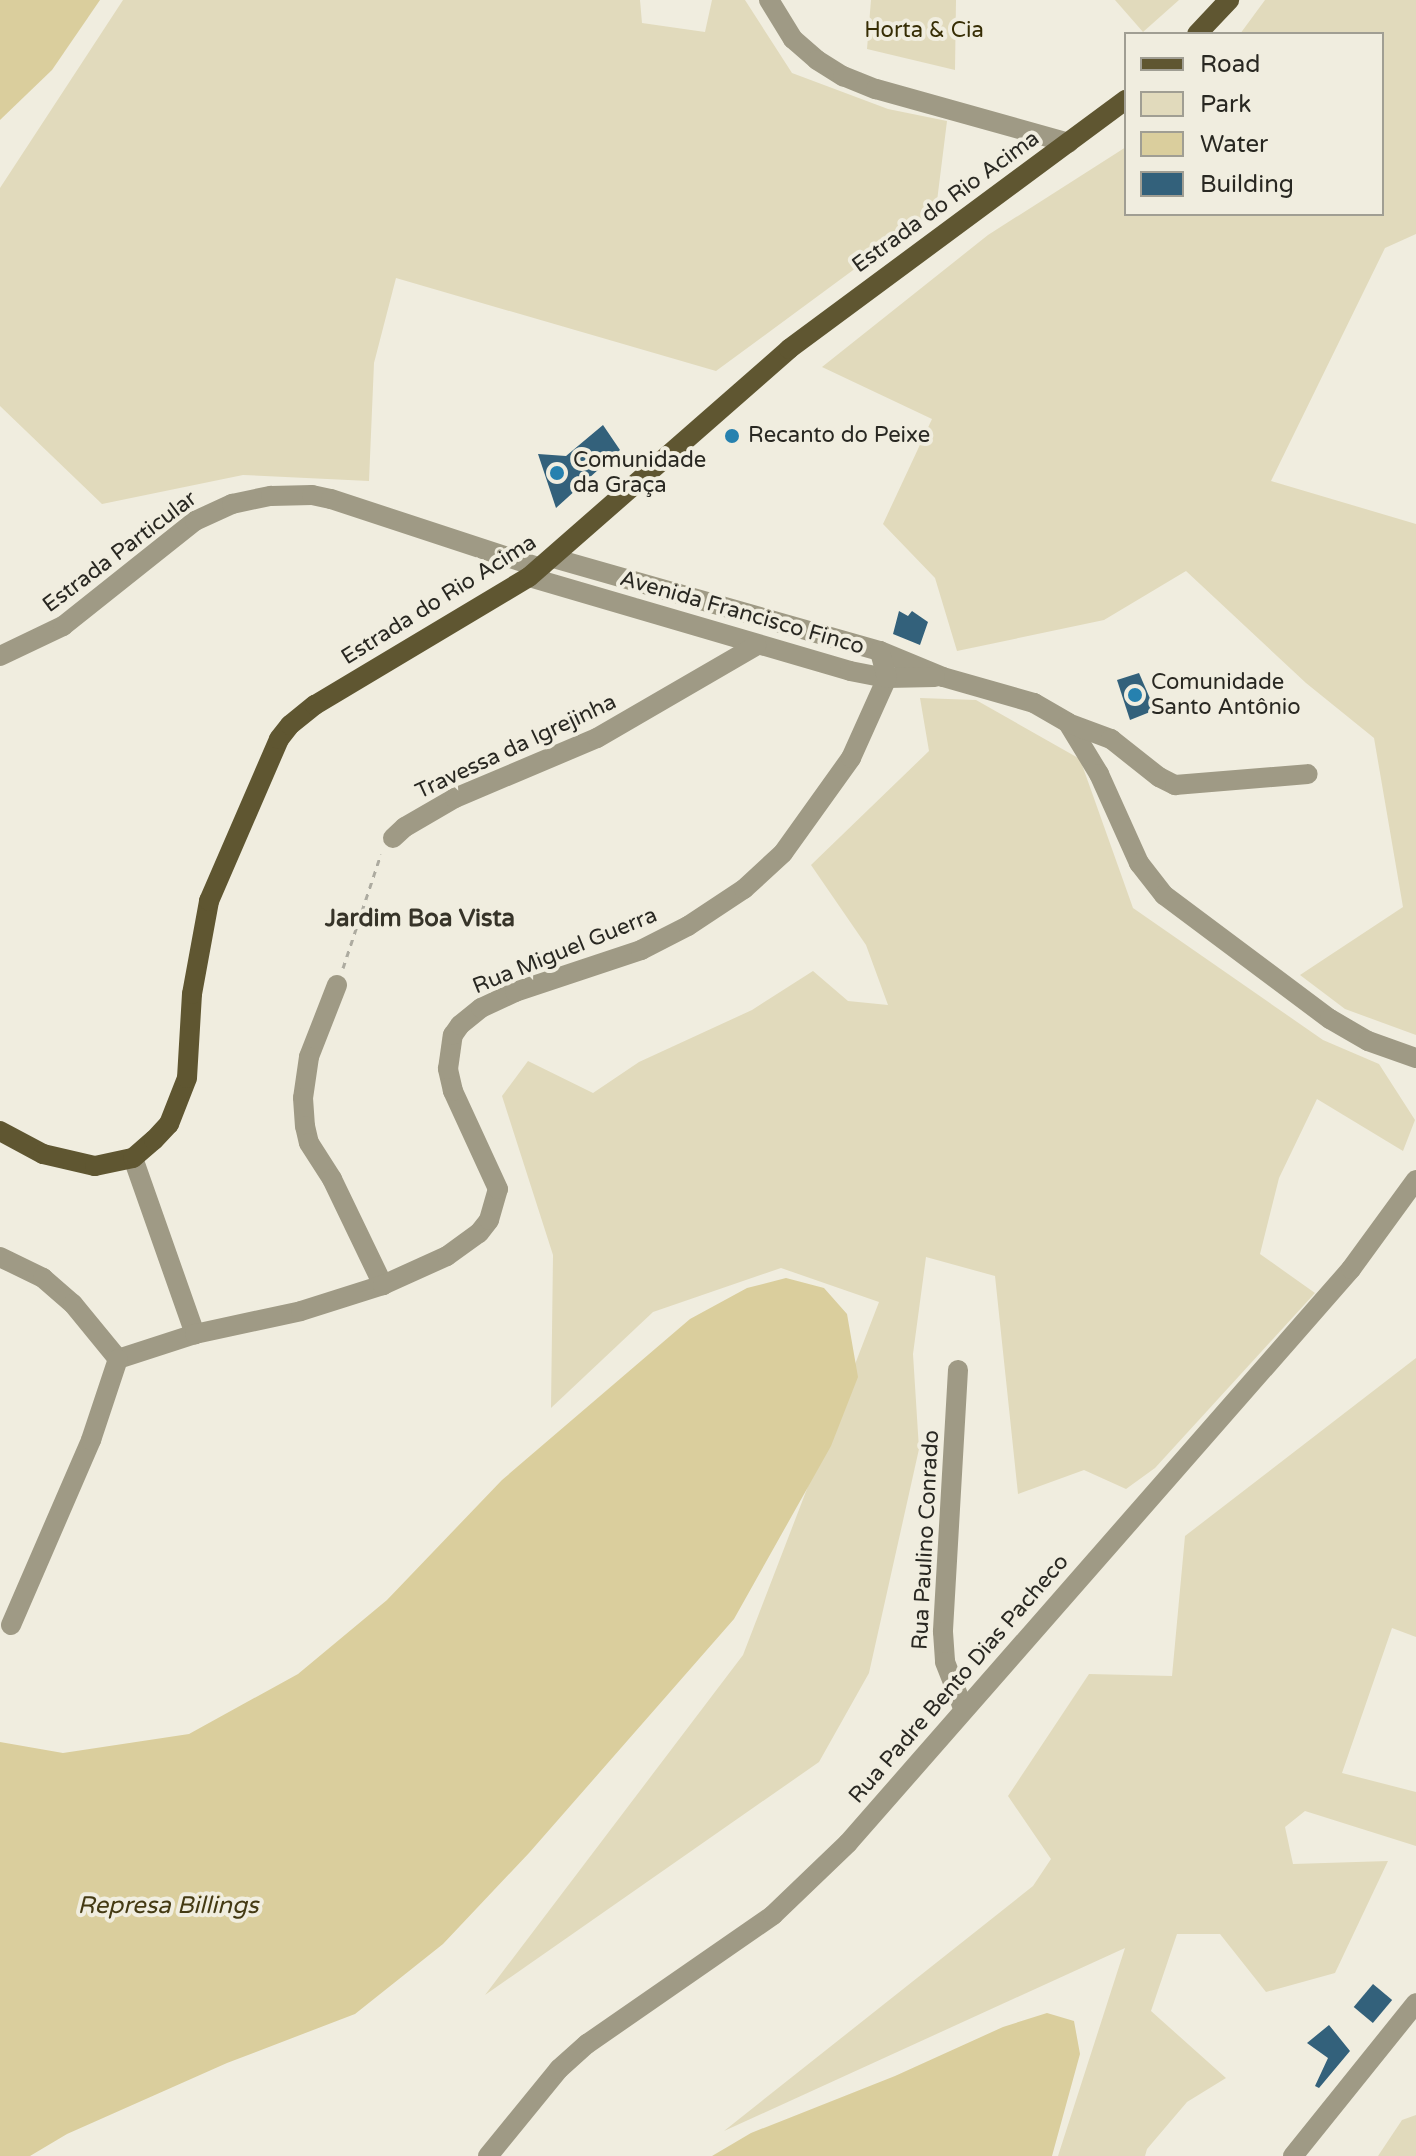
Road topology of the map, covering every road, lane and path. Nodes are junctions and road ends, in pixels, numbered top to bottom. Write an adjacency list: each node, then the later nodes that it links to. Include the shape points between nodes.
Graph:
1 (769, 0): 5 (street, via 793,39 843,76)
2 (1229, 0): 3 (main road)
3 (1199, 32)
4 (1124, 102): 5 (main road, Estrada do Rio Acima)
5 (1069, 143): 7 (main road, Estrada do Rio Acima, via 789,349)
6 (271, 496): 7 (street, Avenida Francisco Finco, via 331,499); 10 (street, Estrada Particular, via 232,504 195,521 63,626)
7 (541, 567): 8 (street, Avenida Francisco Finco); 9 (street, Avenida Francisco Finco); 19 (main road, Estrada do Rio Acima, via 315,705 279,739 209,901 192,994 187,1078 179,1104 169,1124)
8 (756, 646): 12 (street, Avenida Francisco Finco); 15 (street, Travessa da Igrejinha, via 597,738 455,798)
9 (880, 651): 11 (street, Avenida Francisco Finco); 12 (street)
10 (0, 656)
11 (943, 677): 12 (street, Avenida Francisco Finco); 13 (street, Avenida Francisco Finco, via 1034,703)
12 (887, 678): 22 (street, Rua Miguel Guerra, via 851,758 826,797 783,853 744,889 641,950 515,992 460,1025 453,1035 448,1069 498,1189 495,1206 479,1233 461,1247)
13 (1068, 723): 14 (street, via 1111,739 1175,785); 17 (street, Avenida Francisco Finco, via 1099,774 1139,863 1164,895 1330,1019 1368,1041)
14 (1308, 774)
15 (393, 838): 16 (path, via 376,865)
16 (337, 985): 22 (street, via 309,1057 305,1126)
17 (1416, 1058)
18 (0, 1131): 19 (main road, via 43,1154 80,1165)
19 (133, 1158): 23 (street)
20 (1416, 1180): 27 (street, Rua Padre Bento Dias Pacheco, via 1351,1269)
21 (0, 1257): 24 (street, via 43,1278 73,1304)
22 (383, 1285): 23 (street, Rua Miguel Guerra, via 301,1311)
23 (195, 1334): 24 (street, Rua Miguel Guerra)
24 (118, 1359): 26 (street, via 91,1440)
25 (958, 1370): 27 (street, Rua Paulino Conrado, via 943,1632 945,1662)
26 (11, 1625)
27 (963, 1708): 29 (street, Rua Padre Bento Dias Pacheco, via 884,1805 802,1889 734,1945 587,2044 559,2069)
28 (1416, 2003): 30 (street)
29 (488, 2156)
30 (1293, 2156)

